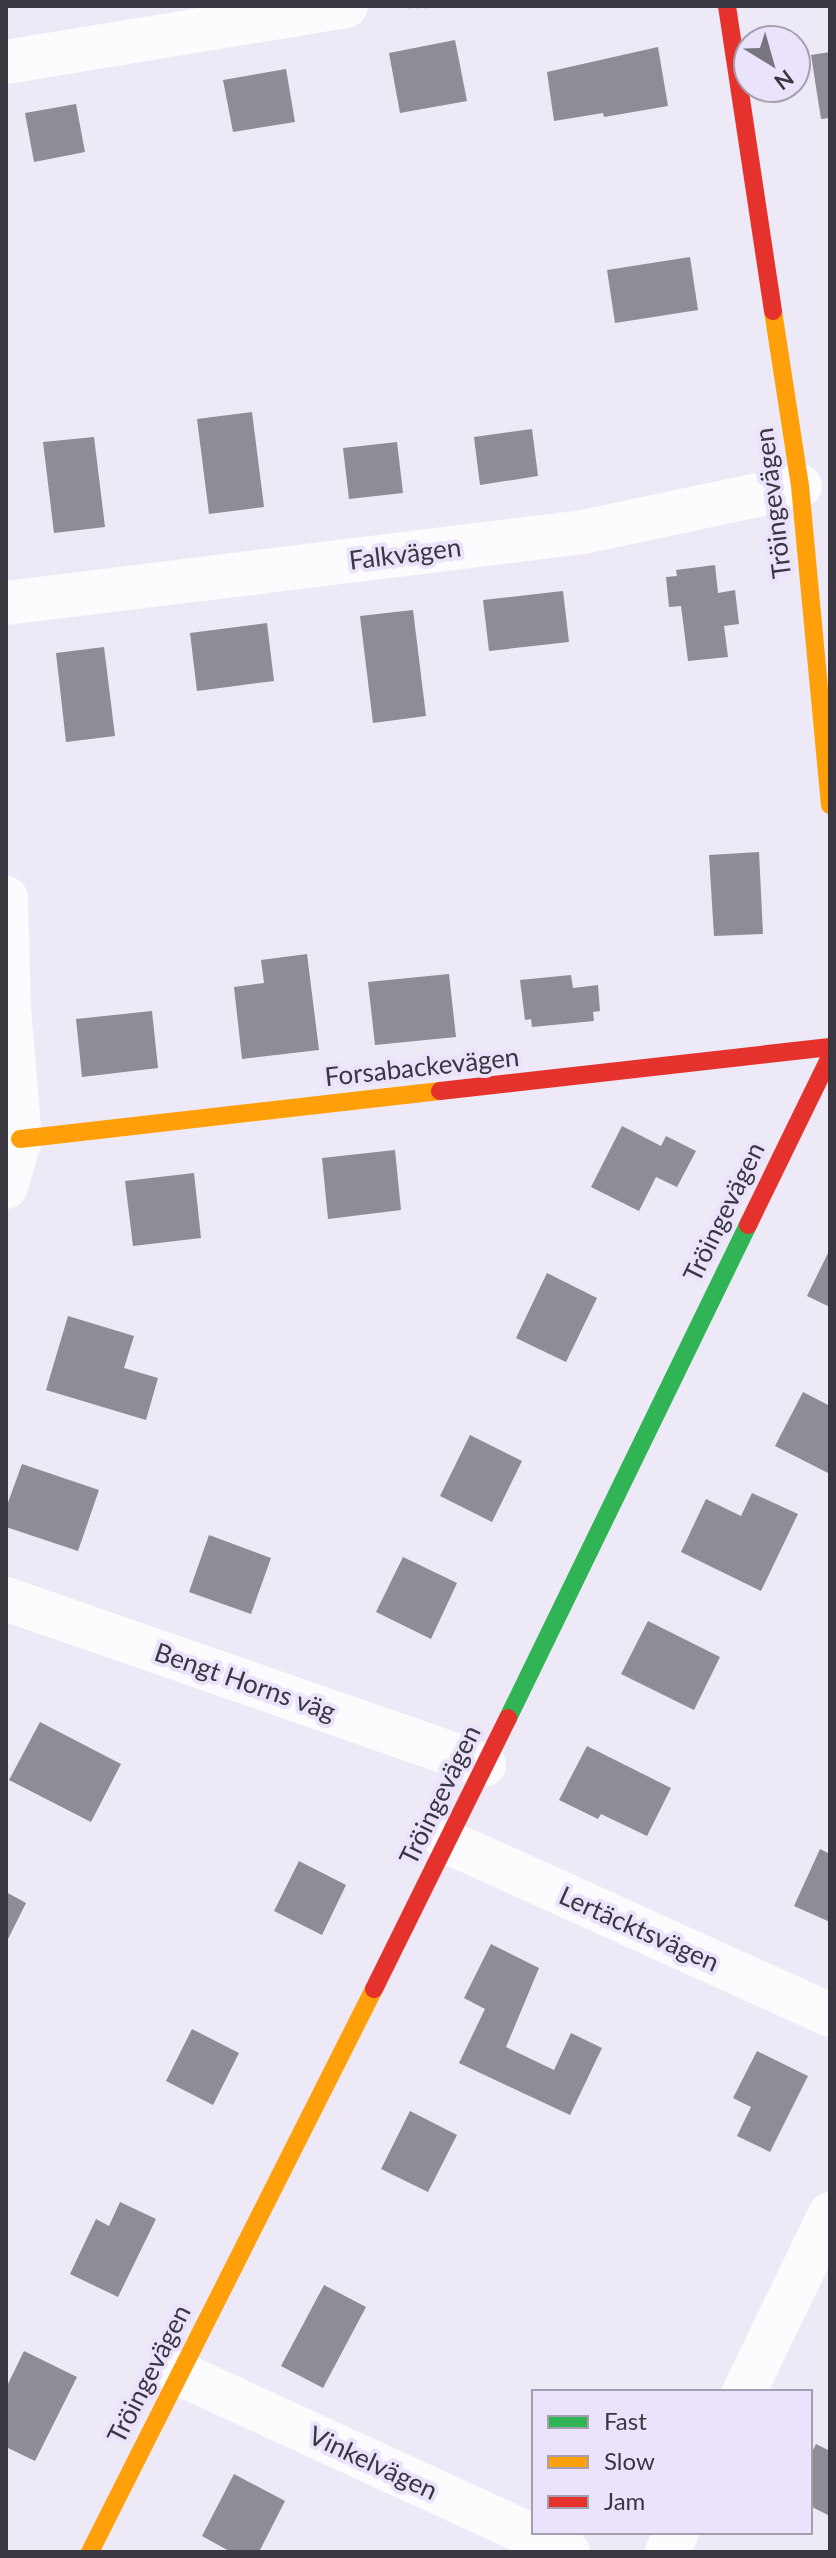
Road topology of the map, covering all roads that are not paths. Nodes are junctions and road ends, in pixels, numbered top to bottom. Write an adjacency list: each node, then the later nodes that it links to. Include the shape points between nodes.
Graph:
1 (346, 6): 3 (street)
2 (727, 6): 4 (street, Tröingevägen)
3 (6, 62)
4 (800, 486): 5 (street, Falkvägen, via 583,532); 6 (street, Tröingevägen)
5 (6, 603)
6 (830, 805)
7 (6, 898): 8 (street)
8 (8, 1009): 11 (street)
9 (830, 1047): 11 (street, Forsabackevägen)
10 (830, 1057): 14 (street, Tröingevägen)
11 (20, 1139): 12 (street)
12 (6, 1187)
13 (6, 1599): 14 (street, Bengt Horns väg)
14 (484, 1765): 15 (street, Tröingevägen)
15 (448, 1842): 16 (street, Lertäcktsvägen); 18 (street, Tröingevägen)
16 (830, 2015)
17 (830, 2214): 19 (street)
18 (178, 2373): 21 (street, Tröingevägen); 22 (street, Vinkelvägen)
19 (745, 2390)
20 (676, 2534): 23 (street)
21 (90, 2552)
22 (568, 2552)
23 (667, 2552)

